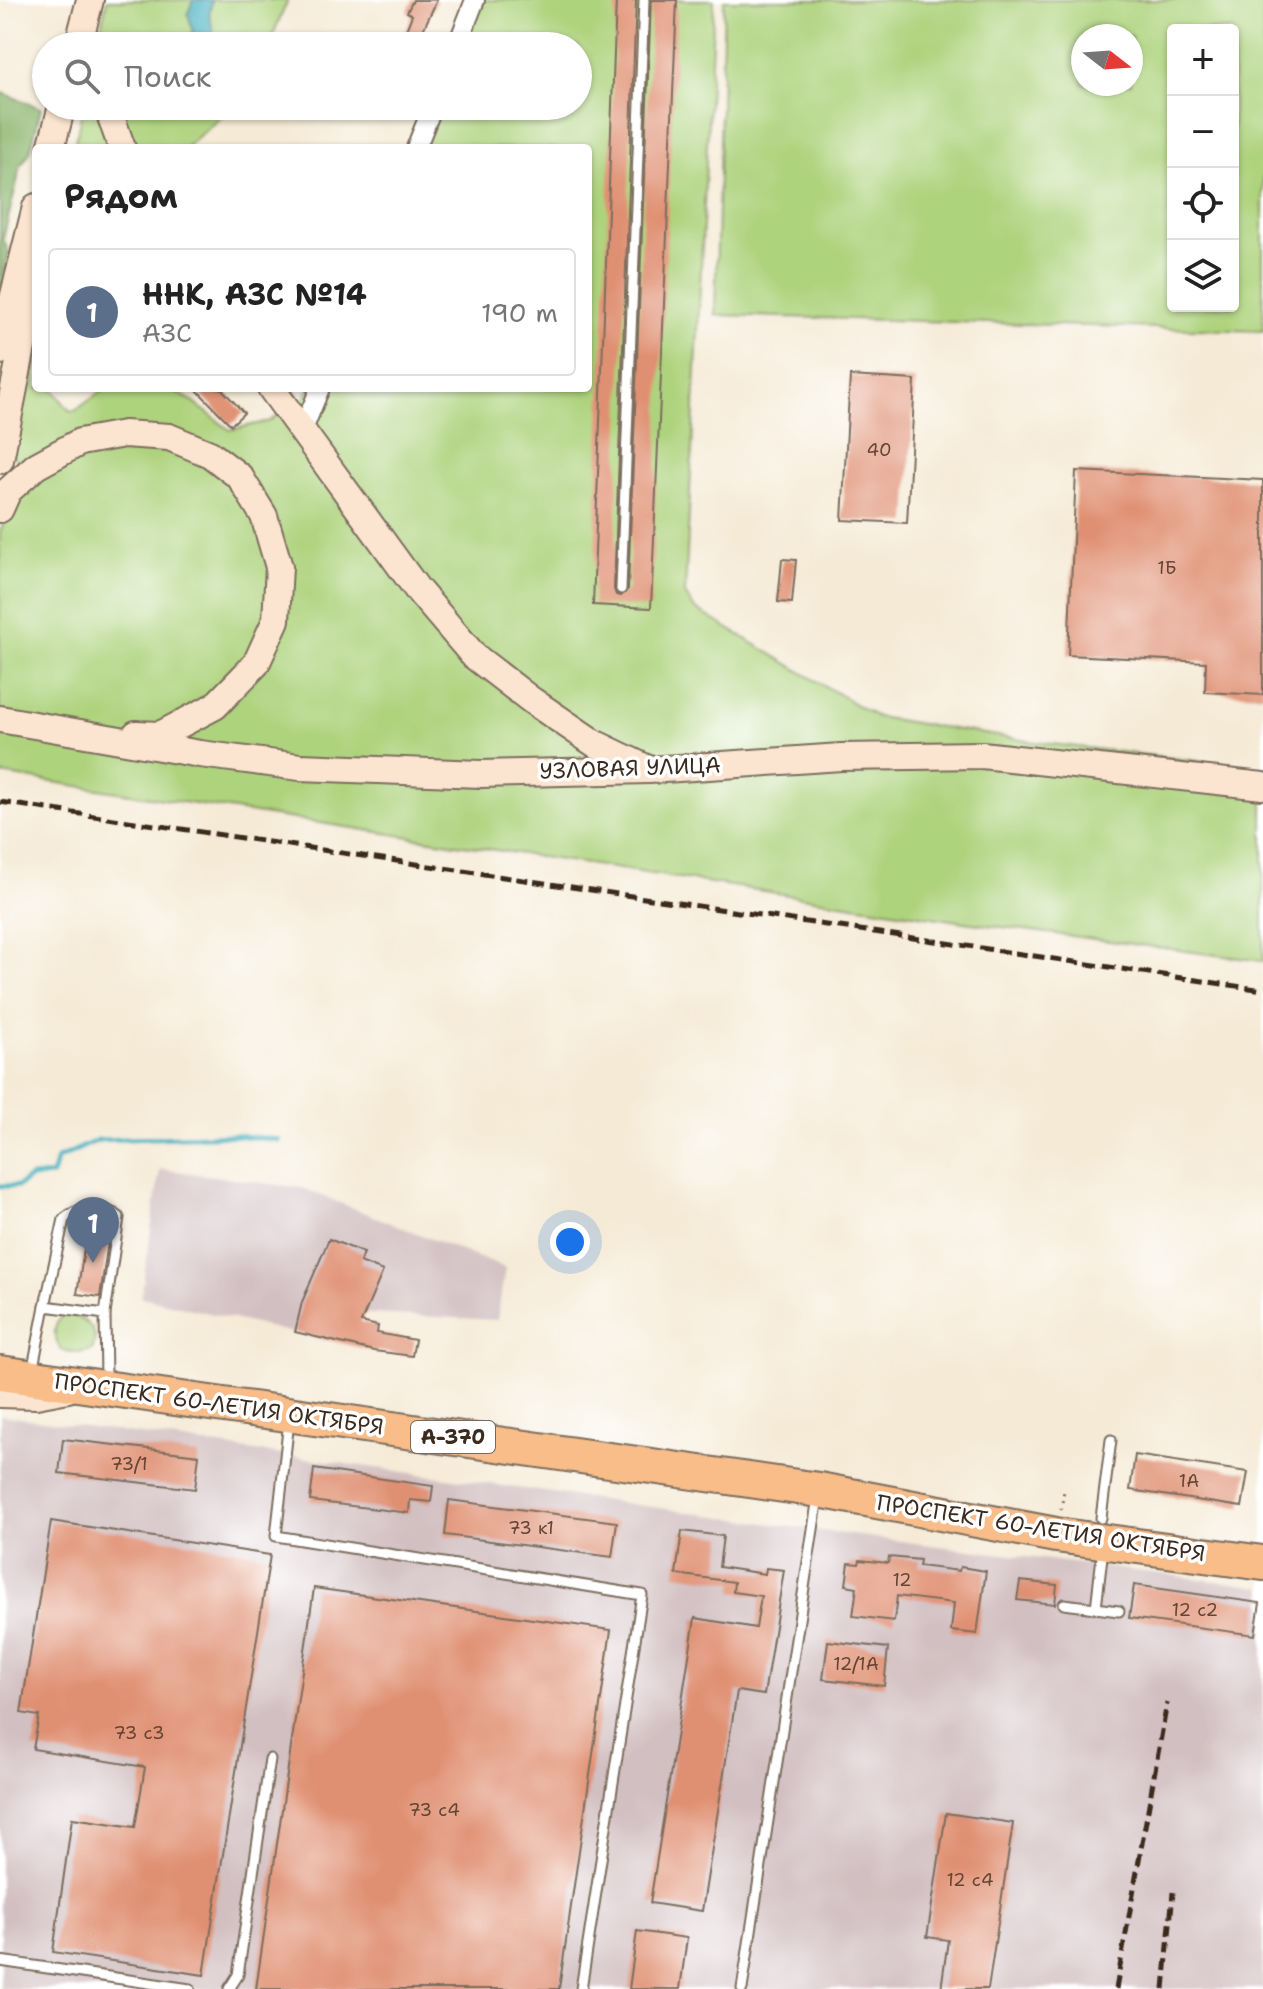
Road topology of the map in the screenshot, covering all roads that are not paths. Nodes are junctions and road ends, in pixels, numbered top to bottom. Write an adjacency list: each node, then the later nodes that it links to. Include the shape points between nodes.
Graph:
1 (475, 0): 6 (street)
2 (644, 0): 23 (lane)
3 (90, 2): 4 (street); 5 (street)
4 (83, 32)
5 (95, 32)
6 (462, 32)
7 (58, 120): 11 (street)
8 (66, 120): 12 (street)
9 (112, 120): 13 (street)
10 (427, 120): 14 (street)
11 (52, 144)
12 (62, 144)
13 (121, 144)
14 (418, 144)
15 (32, 223): 17 (street)
16 (32, 296): 21 (street)
17 (0, 351)
18 (274, 392): 20 (street)
19 (318, 392): 20 (street)
20 (302, 432): 28 (street, via 417,589 474,656 594,743)
21 (0, 460)
22 (0, 509): 24 (street, via 8,491 36,466 80,442 124,434 169,437 210,454 240,477 264,516 279,567 276,620 256,664)
23 (621, 589)
24 (215, 706): 26 (street, via 160,735); 27 (street, via 197,731 201,743)
25 (0, 719): 26 (street, УЗЛОВАЯ УЛИЦА)
26 (76, 734): 27 (street, УЗЛОВАЯ УЛИЦА)
27 (219, 756): 28 (street, УЗЛОВАЯ УЛИЦА, via 300,767 481,774)
28 (649, 770): 29 (street, УЗЛОВАЯ УЛИЦА, via 841,757 982,755)
29 (1263, 786)
30 (45, 1306): 31 (lane); 31 (lane, via 64,1219 78,1209 110,1212 119,1217); 32 (lane)
31 (105, 1314): 33 (lane)
32 (16, 1375): 33 (highway, ПРОСПЕКТ 60-ЛЕТИЯ ОКТЯБРЯ / А-370)
33 (97, 1386): 34 (street); 35 (highway, ПРОСПЕКТ 60-ЛЕТИЯ ОКТЯБРЯ / А-370)
34 (0, 1394)
35 (290, 1414): 37 (highway, ПРОСПЕКТ 60-ЛЕТИЯ ОКТЯБРЯ / А-370); 48 (lane, via 276,1536 642,1595)
36 (1111, 1440): 38 (lane)
37 (819, 1490): 38 (highway, ПРОСПЕКТ 60-ЛЕТИЯ ОКТЯБРЯ / А-370); 49 (lane)
38 (1102, 1530): 39 (highway, ПРОСПЕКТ 60-ЛЕТИЯ ОКТЯБРЯ / А-370); 40 (highway, ПРОСПЕКТ 60-ЛЕТИЯ ОКТЯБРЯ / А-370); 42 (lane)
39 (1263, 1540)
40 (1263, 1563)
41 (1064, 1604): 42 (lane)
42 (1096, 1608): 43 (lane)
43 (1119, 1611)
44 (270, 1759): 47 (lane, via 238,1975)
45 (0, 1961): 46 (lane)
46 (190, 1989)
47 (229, 1989)
48 (581, 1989)
49 (742, 1989)

